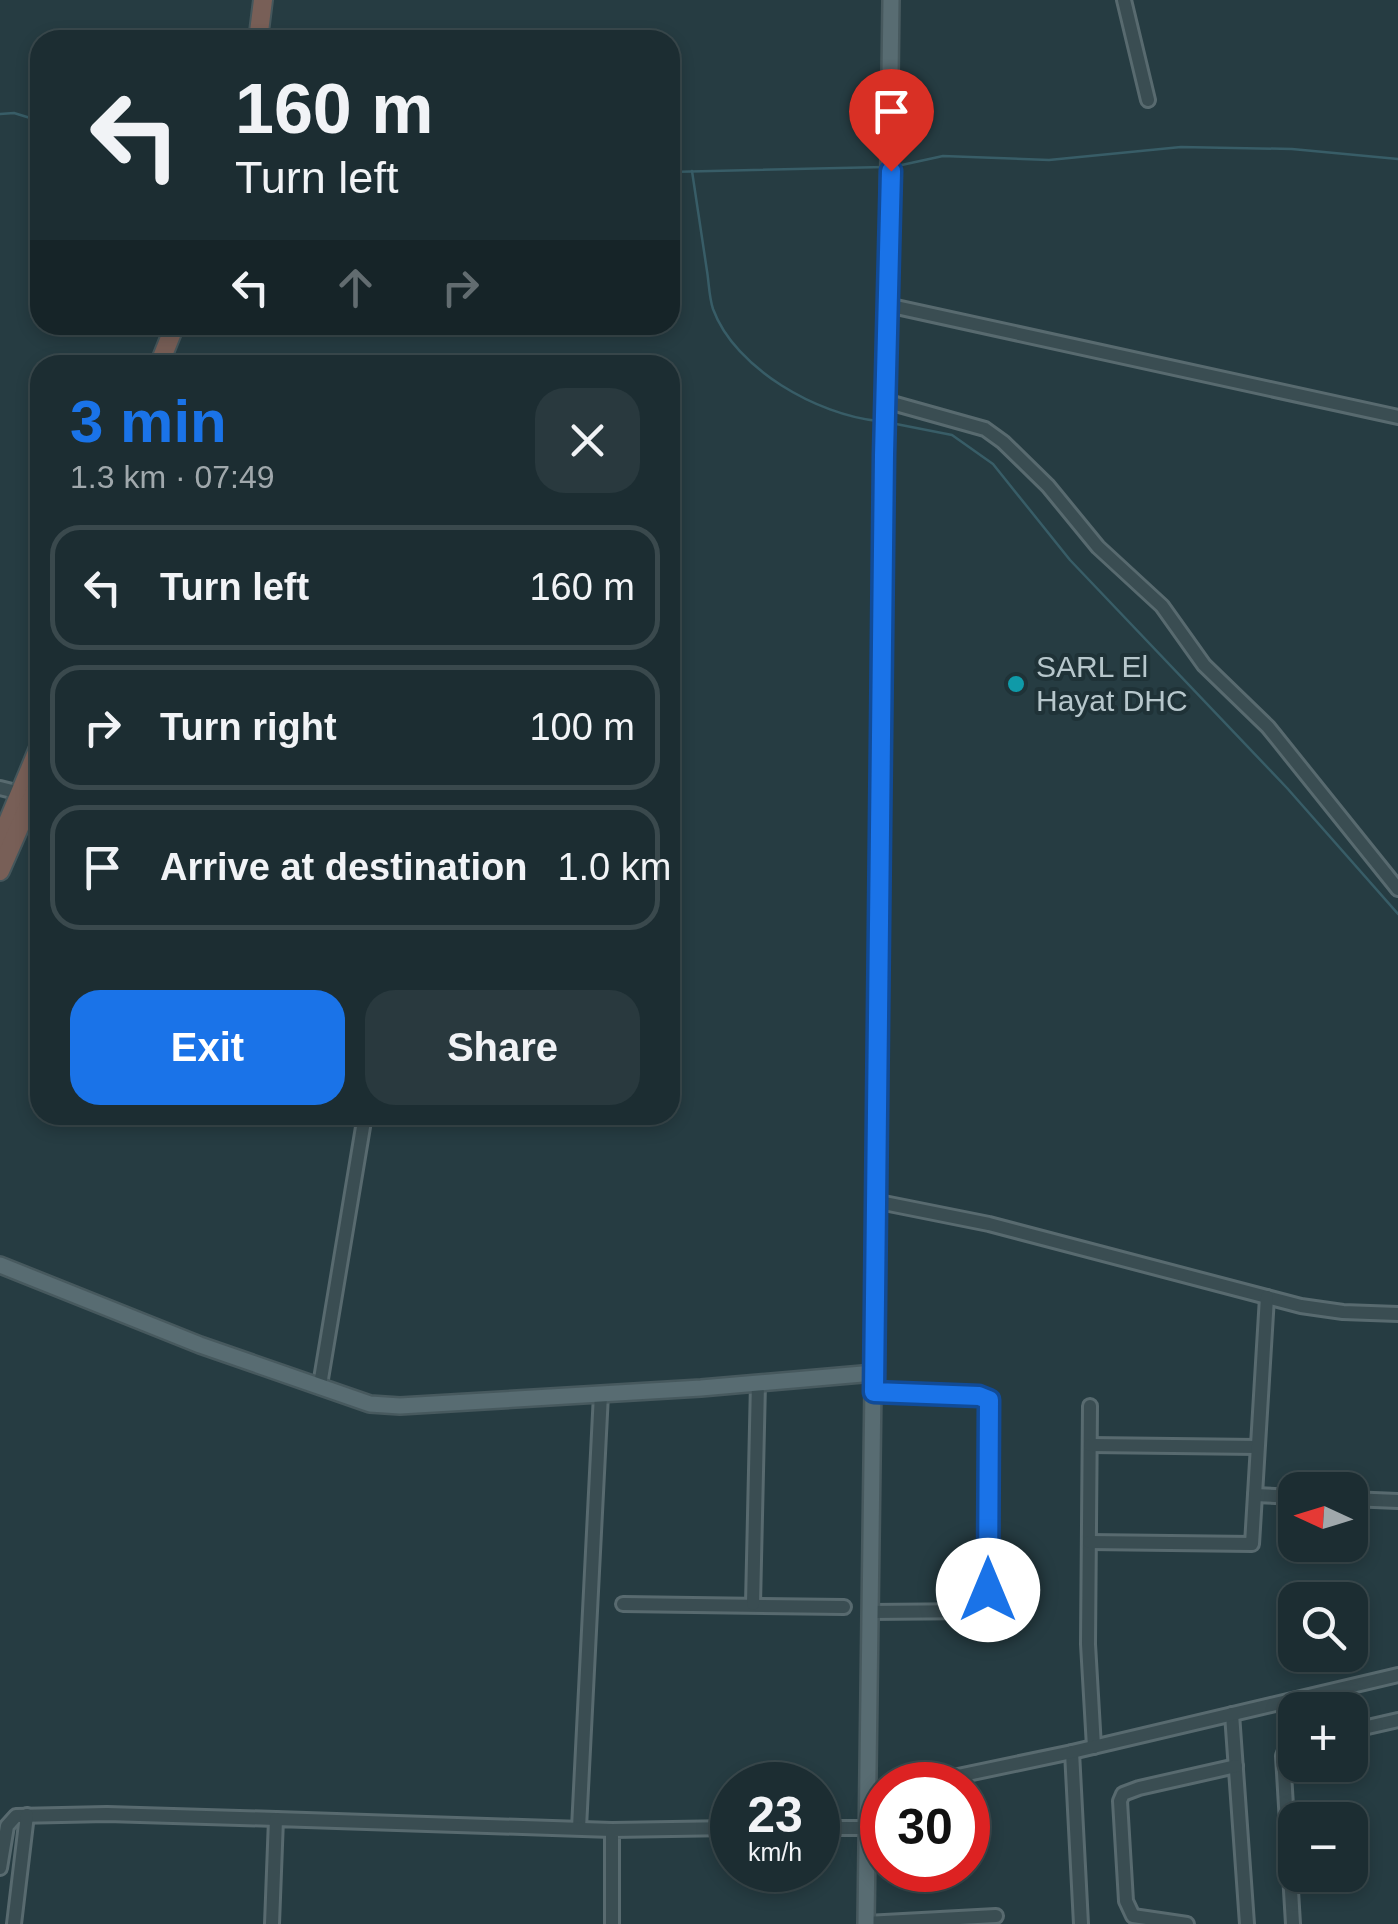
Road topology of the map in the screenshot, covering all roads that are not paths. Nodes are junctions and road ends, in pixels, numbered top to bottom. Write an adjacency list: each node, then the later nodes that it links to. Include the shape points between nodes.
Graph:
1 (263, 0): 5 (highway)
2 (274, 0): 6 (highway)
3 (891, 0): 8 (main road)
4 (1124, 0): 7 (street)
5 (259, 30)
6 (271, 30)
7 (1148, 100)
8 (888, 305): 9 (main road); 10 (street)
9 (885, 414): 17 (street, via 985,429 1024,462 1098,547 1172,616 1204,665 1268,727); 19 (main road)
10 (1398, 417)
11 (30, 769): 13 (highway)
12 (0, 788): 13 (street)
13 (20, 793): 15 (highway)
14 (30, 803): 16 (highway)
15 (0, 841)
16 (0, 871)
17 (1398, 889)
18 (363, 1125): 25 (street)
19 (874, 1201): 21 (street); 23 (main road)
20 (0, 1265): 25 (main road)
21 (1267, 1297): 22 (street, via 1343,1312); 30 (street)
22 (1398, 1314)
23 (874, 1372): 24 (main road); 26 (main road)
24 (758, 1383): 27 (main road); 37 (street)
25 (320, 1386): 27 (main road, via 370,1404 400,1406)
26 (874, 1392): 39 (main road); 39 (street, via 989,1400 988,1590 980,1612)
27 (601, 1394): 52 (street)
28 (1090, 1406): 29 (street)
29 (1090, 1446): 30 (street); 35 (street)
30 (1257, 1447): 31 (street)
31 (1254, 1496): 32 (street); 35 (street, via 1252,1544)
32 (1278, 1497)
33 (1368, 1500): 34 (street)
34 (1398, 1501)
35 (1089, 1542): 44 (street)
36 (623, 1604): 37 (street)
37 (753, 1604): 38 (street)
38 (844, 1607)
39 (870, 1612): 46 (main road)
40 (1398, 1675): 41 (street)
41 (1232, 1714): 44 (street); 47 (street)
42 (1398, 1720): 43 (street)
43 (1368, 1727)
44 (1094, 1747): 45 (street)
45 (1072, 1752): 48 (street); 62 (street)
46 (874, 1762)
47 (1236, 1766): 63 (street, via 1139,1788 1120,1801 1130,1912); 64 (street)
48 (990, 1769)
49 (1284, 1782): 65 (street)
50 (27, 1815): 51 (street); 55 (street, via 7,1826); 58 (street)
51 (276, 1819): 52 (street); 59 (street)
52 (579, 1828): 54 (street)
53 (710, 1828): 54 (street)
54 (612, 1830): 60 (street)
55 (0, 1868)
56 (866, 1892): 61 (main road)
57 (996, 1916): 61 (street)
58 (14, 1924)
59 (272, 1924)
60 (612, 1924)
61 (866, 1924)
62 (1081, 1924)
63 (1186, 1924)
64 (1247, 1924)
65 (1292, 1924)

